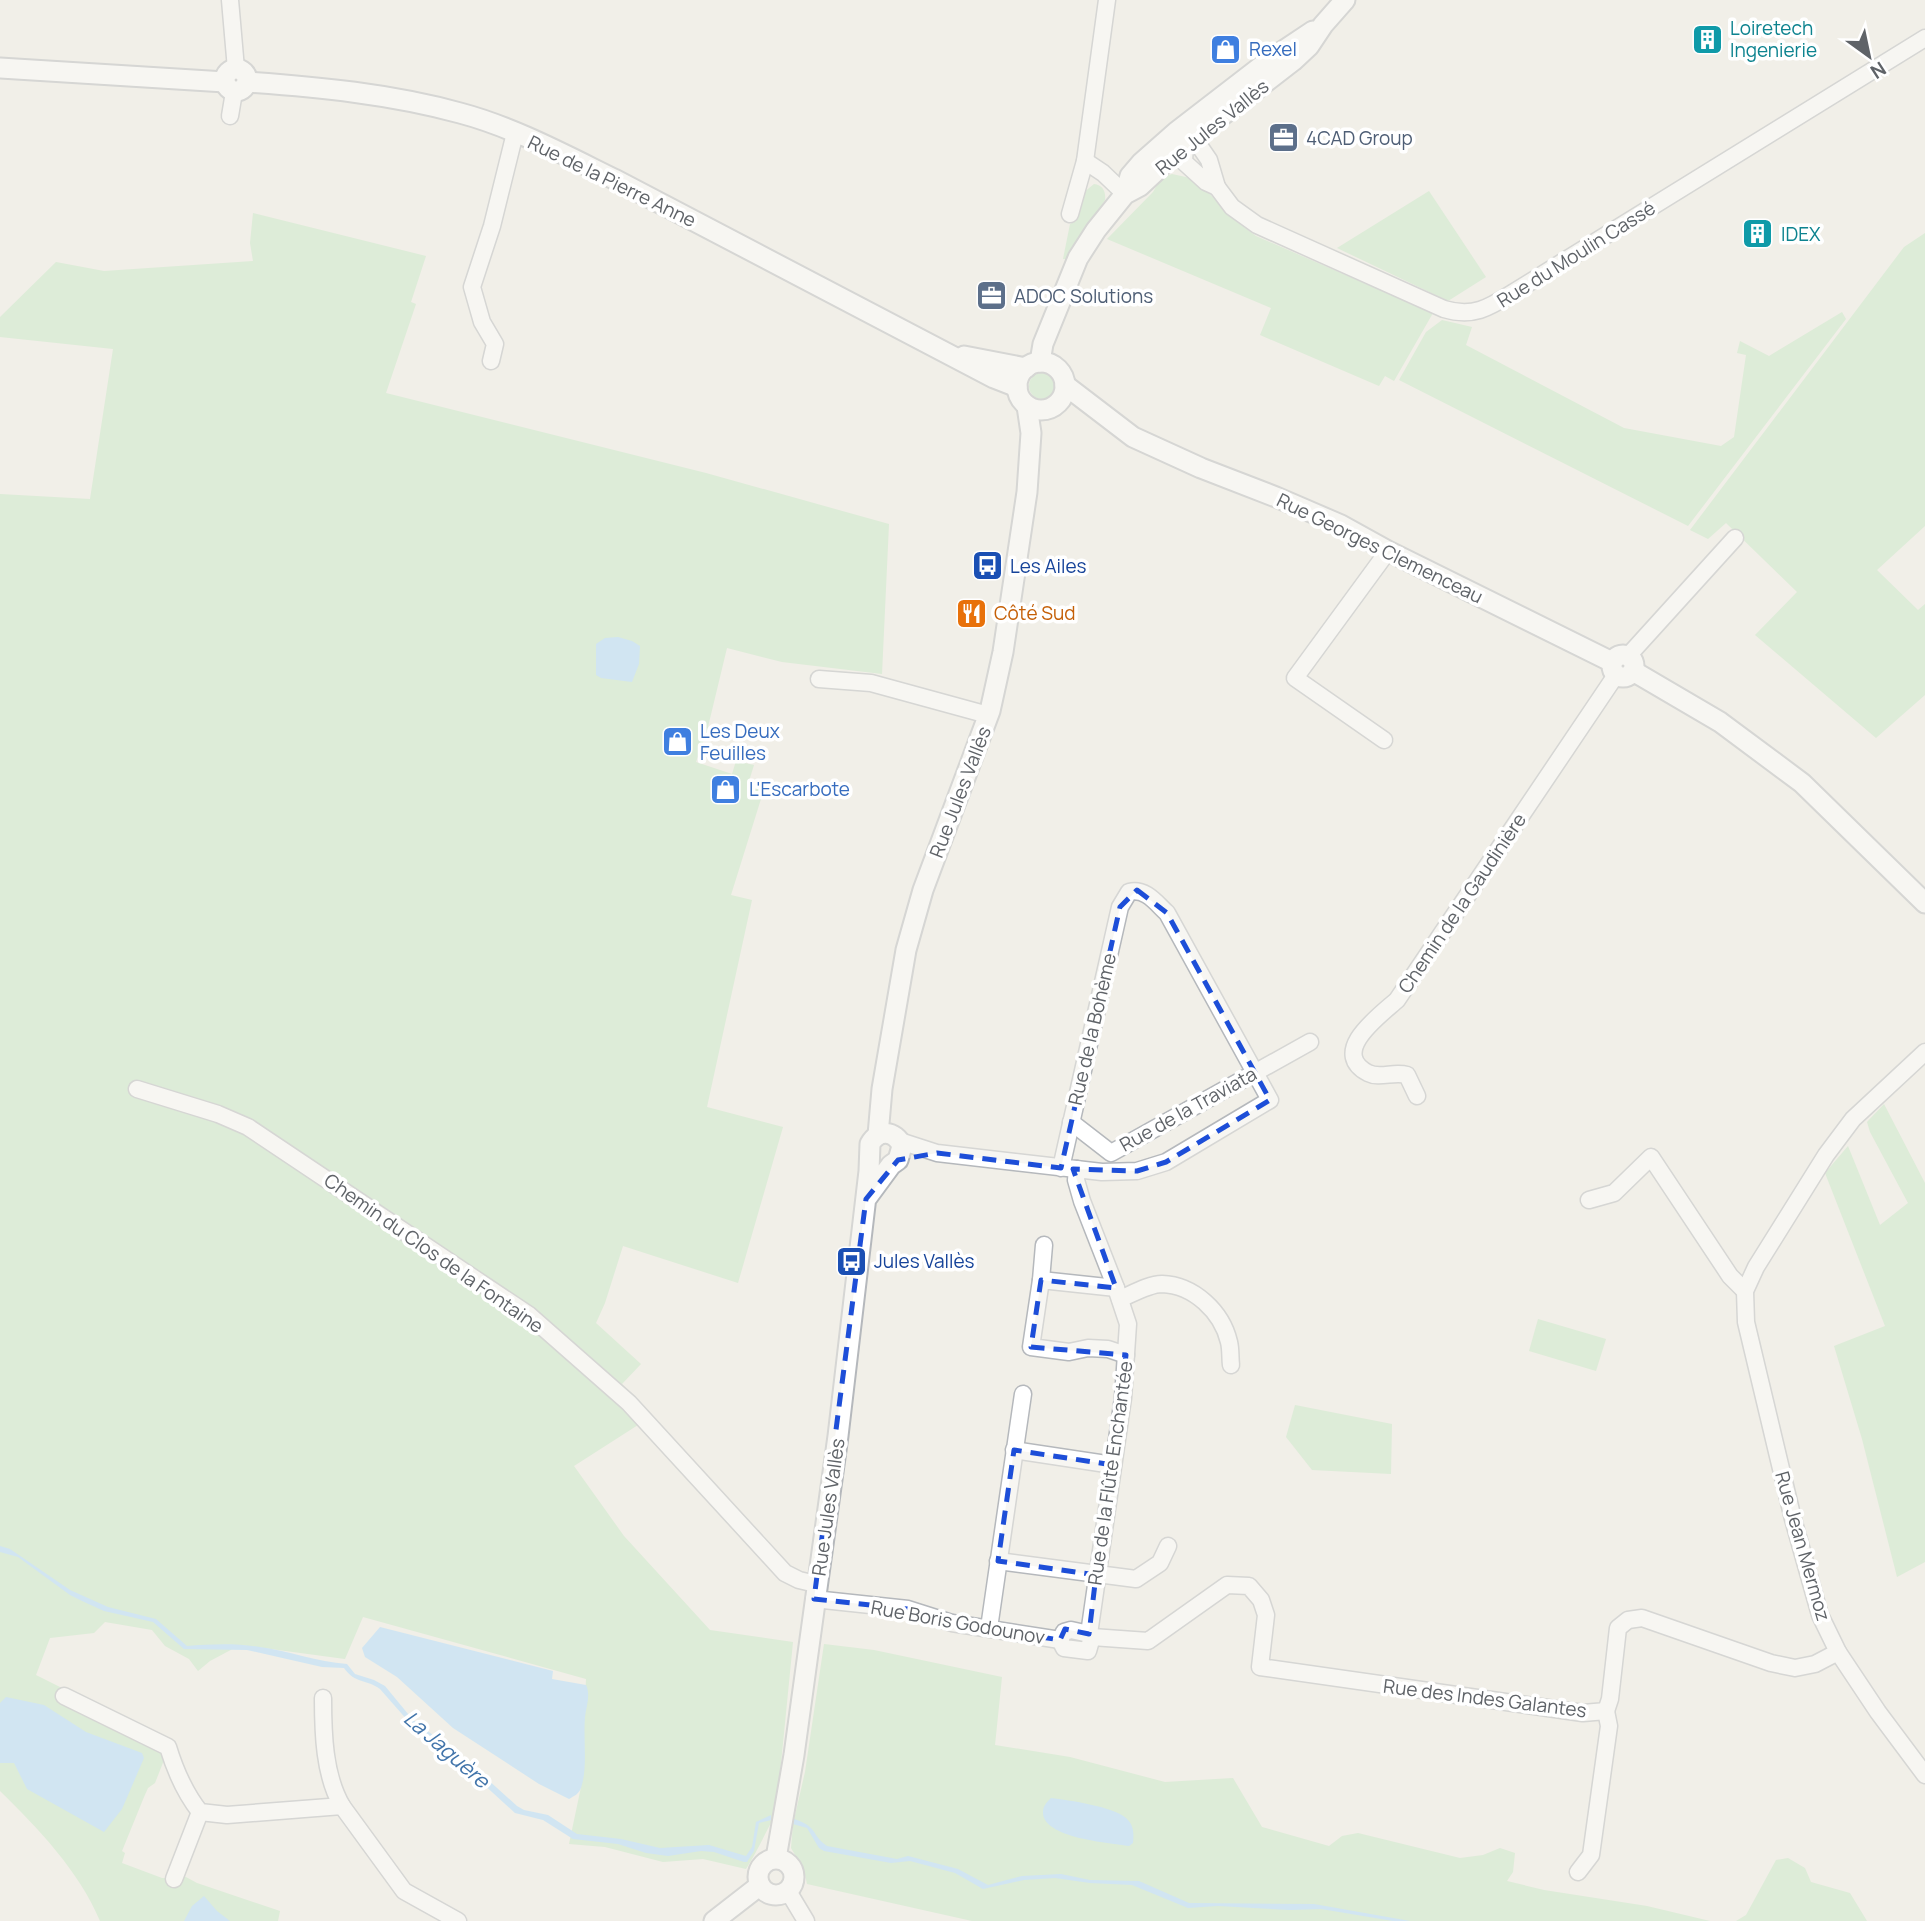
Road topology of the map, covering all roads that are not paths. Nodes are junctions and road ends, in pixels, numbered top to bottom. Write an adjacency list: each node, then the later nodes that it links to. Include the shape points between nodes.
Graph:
1 (230, 0): 6 (street)
2 (1107, 0): 10 (street)
3 (1345, 0): 9 (street, Rue Jules Vallès, via 1323,25 1268,61)
4 (1925, 38): 9 (street, Rue du Moulin Cassé, via 1478,312 1460,314 1444,309 1257,225 1184,162)
5 (0, 68): 6 (street, Rue de la Pierre Anne)
6 (235, 81): 7 (street); 8 (street, Rue de la Pierre Anne, via 401,99 463,113)
7 (230, 116)
8 (515, 133): 13 (street, Rue de la Pierre Anne, via 614,179); 14 (street, via 472,287 482,323 495,344)
9 (1186, 140): 11 (street, Rue Jules Vallès, via 1136,169)
10 (1085, 161): 11 (street); 12 (street)
11 (1125, 194): 15 (street, Rue Jules Vallès, via 1079,258 1043,344)
12 (1070, 214)
13 (952, 355): 15 (street, Rue de la Pierre Anne); 16 (street, Rue de la Pierre Anne)
14 (491, 361)
15 (1040, 366): 16 (street, via 1017,380); 17 (street, via 1061,372)
16 (1017, 387): 18 (street)
17 (1058, 399): 18 (street, via 1042,411); 19 (street, Rue Jules Vallès); 21 (street, Rue Georges Clemenceau, via 1109,421 1133,438 1276,496)
18 (1027, 406): 19 (street, Rue Jules Vallès, via 1031,433)
19 (1027, 492): 24 (street, Rue Jules Vallès, via 1003,652)
20 (1735, 538): 22 (street)
21 (1388, 551): 22 (street, Rue Georges Clemenceau); 25 (street, via 1295,678)
22 (1622, 666): 26 (street, Rue Georges Clemenceau, via 1720,722 1802,783); 31 (street, Chemin de la Gaudinière, via 1397,1000 1354,1044 1353,1055 1359,1065 1369,1073 1407,1075)
23 (819, 678): 24 (street, via 870,683)
24 (988, 715): 33 (street, Rue Jules Vallès, via 923,890 906,950 882,1089)
25 (1384, 740)
26 (1925, 903)
27 (1310, 1042): 29 (street, Rue de la Traviata)
28 (1925, 1052): 39 (street, Rue Jean Mermoz, via 1853,1119 1826,1155)
29 (1254, 1072): 32 (street, Rue de la Traviata, via 1111,1153); 32 (street, Rue de la Bohème, via 1167,913 1146,893 1129,892 1120,907); 34 (street, via 1270,1100 1166,1162 1137,1171)
30 (137, 1089): 49 (street, Chemin du Clos de la Fontaine, via 248,1128 529,1315 629,1403 785,1573)
31 (1417, 1096)
32 (1071, 1122): 34 (street, Rue de la Bohème)
33 (892, 1147): 34 (street); 35 (street, Rue Jules Vallès); 35 (street, Rue Jules Vallès, via 883,1166 871,1157)
34 (1069, 1168): 40 (street, Rue de la Flûte Enchantée)
35 (866, 1199): 49 (street, Rue Jules Vallès)
36 (1589, 1200): 39 (street, via 1614,1193 1651,1157 1730,1276)
37 (1044, 1245): 38 (street)
38 (1041, 1280): 40 (street); 41 (street, via 1031,1347 1069,1352 1108,1349)
39 (1745, 1291): 52 (street, Rue Jean Mermoz, via 1746,1322 1793,1519 1820,1615)
40 (1118, 1293): 41 (street, Rue de la Flûte Enchantée, via 1128,1324); 42 (street, via 1160,1284 1183,1288 1202,1299 1218,1317 1229,1342)
41 (1126, 1355): 45 (street, Rue de la Flûte Enchantée)
42 (1231, 1365)
43 (1023, 1394): 44 (street)
44 (1014, 1450): 45 (street); 47 (street)
45 (1113, 1465): 48 (street, Rue de la Flûte Enchantée)
46 (1168, 1546): 48 (street, via 1160,1563 1136,1579)
47 (998, 1561): 48 (street); 50 (street)
48 (1096, 1575): 51 (street, Rue de la Flûte Enchantée)
49 (815, 1592): 50 (street, Rue Boris Godounov); 59 (street, Rue Jules Vallès)
50 (989, 1628): 51 (street, Rue Boris Godounov, via 1060,1640 1070,1630)
51 (1090, 1636): 55 (street, Rue des Indes Galantes, via 1148,1641 1227,1585 1249,1586 1266,1615 1260,1667 1583,1713)
52 (1838, 1652): 55 (street, Rue des Indes Galantes, via 1795,1668 1642,1618 1628,1620 1618,1629); 56 (street, Rue Jean Mermoz)
53 (64, 1696): 58 (street, via 168,1747)
54 (323, 1698): 57 (street, via 332,1789)
55 (1606, 1711): 60 (street, via 1609,1726 1591,1855)
56 (1925, 1775)
57 (342, 1806): 58 (street, via 227,1815); 64 (street, via 404,1891)
58 (200, 1812): 61 (street)
59 (776, 1858): 62 (street, via 758,1870); 63 (street, via 788,1863 794,1874)
60 (1578, 1871)
61 (174, 1879)
62 (759, 1886): 63 (street, via 773,1895); 65 (street)
63 (788, 1891): 66 (street)
64 (458, 1921)
65 (714, 1921)
66 (806, 1921)

